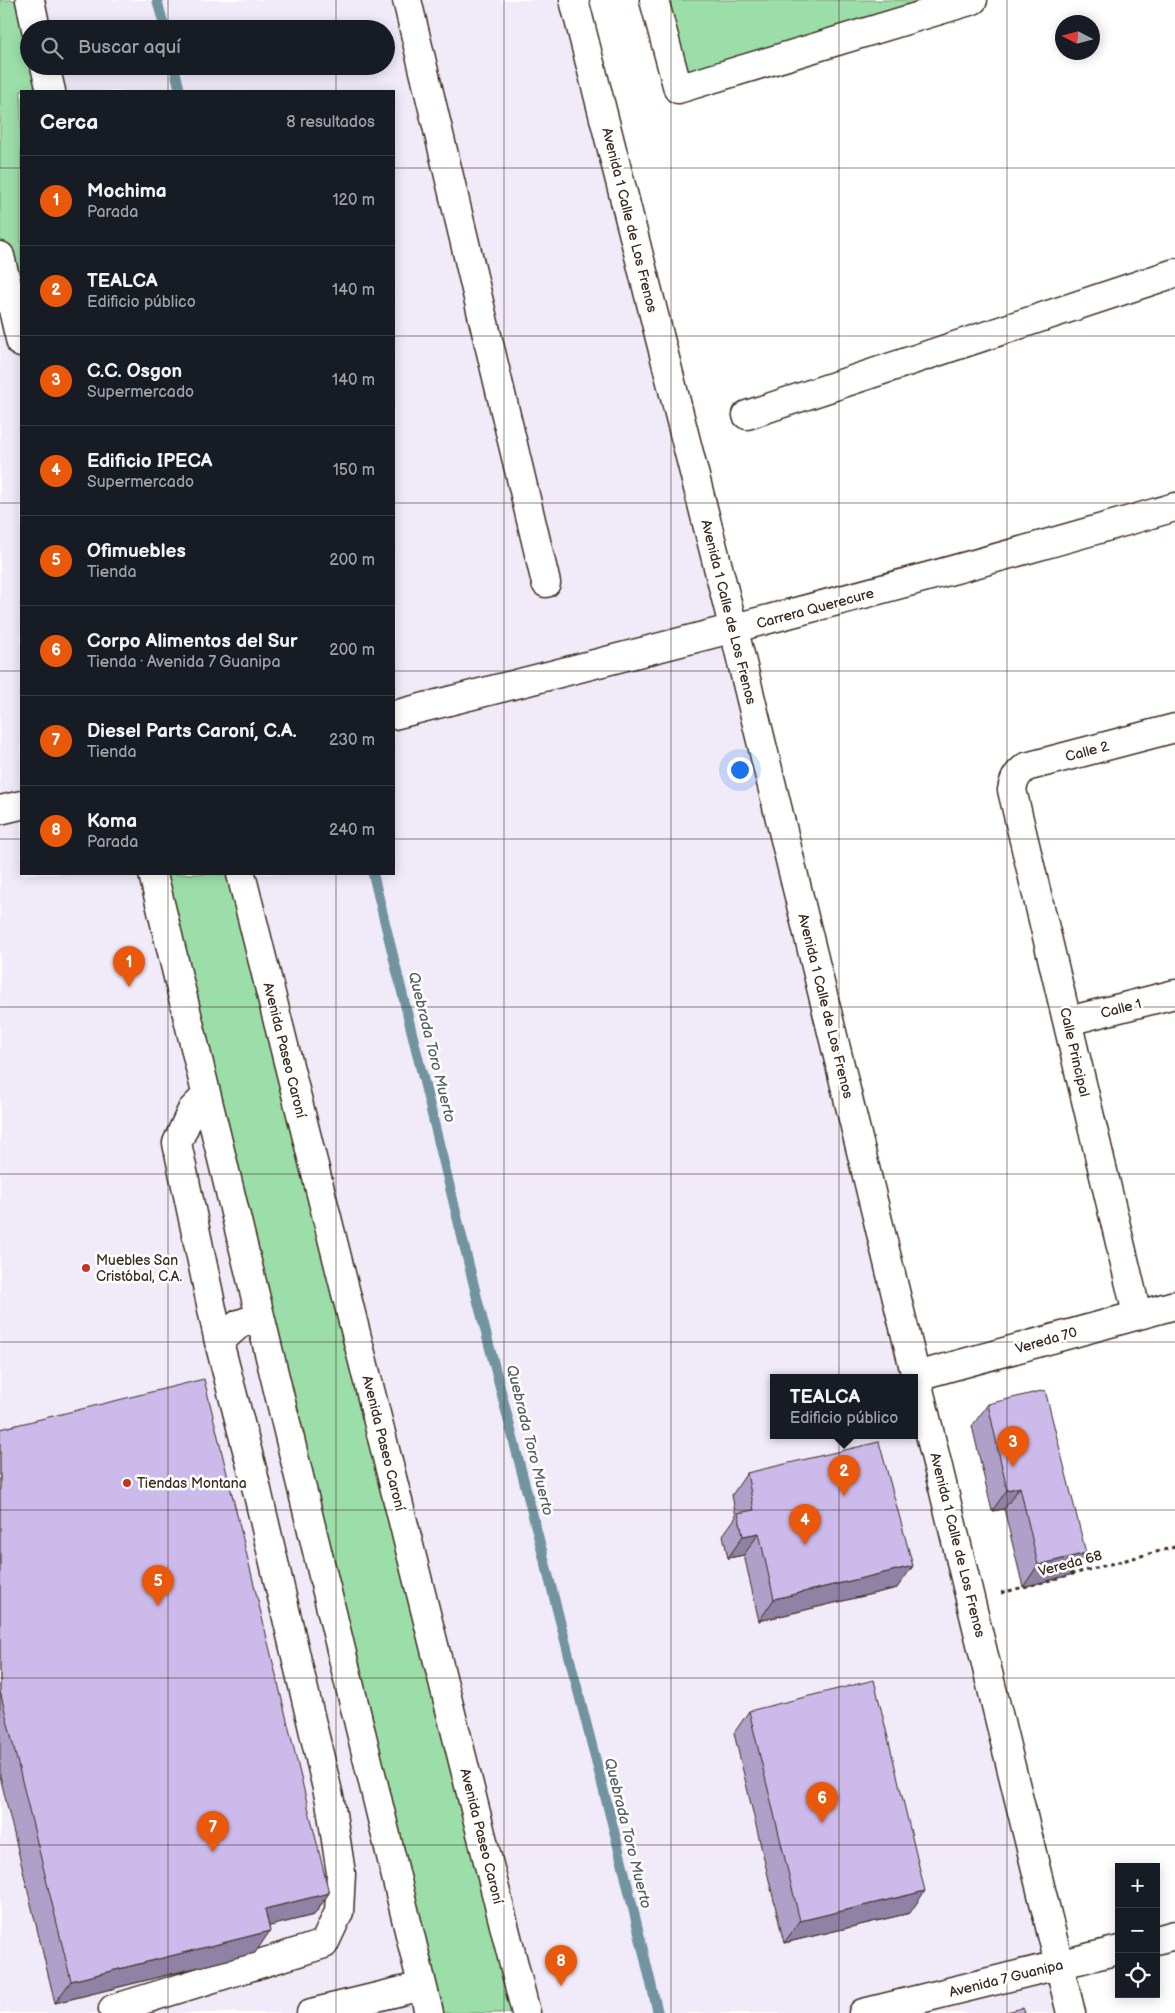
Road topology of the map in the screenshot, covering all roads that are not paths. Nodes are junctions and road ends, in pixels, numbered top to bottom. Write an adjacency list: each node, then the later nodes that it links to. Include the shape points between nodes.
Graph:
1 (30, 0): 6 (street)
2 (408, 0): 14 (street)
3 (574, 0): 15 (street, Avenida 1 Calle de Los Frenos)
4 (654, 0): 5 (street, via 678,89)
5 (973, 0)
6 (34, 20)
7 (47, 75): 8 (street)
8 (51, 90)
9 (0, 256): 11 (street)
10 (1175, 274): 12 (street)
11 (20, 339)
12 (747, 415)
13 (1175, 508): 15 (street, Carrera Querecure)
14 (546, 583)
15 (734, 630): 16 (street, Carrera Querecure); 30 (street, Avenida 1 Calle de Los Frenos)
16 (395, 715)
17 (1175, 728): 18 (street, Calle 2, via 1026,767 1018,773)
18 (1012, 790): 24 (street, Calle Principal)
19 (20, 805): 20 (street)
20 (0, 810)
21 (153, 875): 25 (street)
22 (241, 875): 41 (street, Avenida Paseo Caroní)
23 (1175, 994): 24 (street, Calle 1)
24 (1068, 1021): 27 (street, Calle Principal)
25 (206, 1096): 28 (street); 29 (street, via 192,1110 177,1143)
26 (1175, 1305): 27 (street, Vereda 70)
27 (1137, 1314): 31 (street, Vereda 70)
28 (260, 1317): 29 (street, via 239,1324); 37 (street)
29 (219, 1342): 38 (street, via 330,1801 341,1873 339,1912 324,1944)
30 (917, 1374)
31 (918, 1376)
32 (918, 1380): 36 (street, Avenida 1 Calle de Los Frenos)
33 (1175, 1935): 34 (street)
34 (1160, 1939)
35 (1115, 1951): 36 (street, Avenida 7 Guanipa)
36 (1060, 1965): 42 (street, Avenida 7 Guanipa); 43 (street, Avenida 1 Calle de Los Frenos)
37 (422, 1986): 39 (street); 40 (street)
38 (113, 2009)
39 (311, 2013)
40 (429, 2013)
41 (526, 2013)
42 (863, 2013)
43 (1072, 2013)

